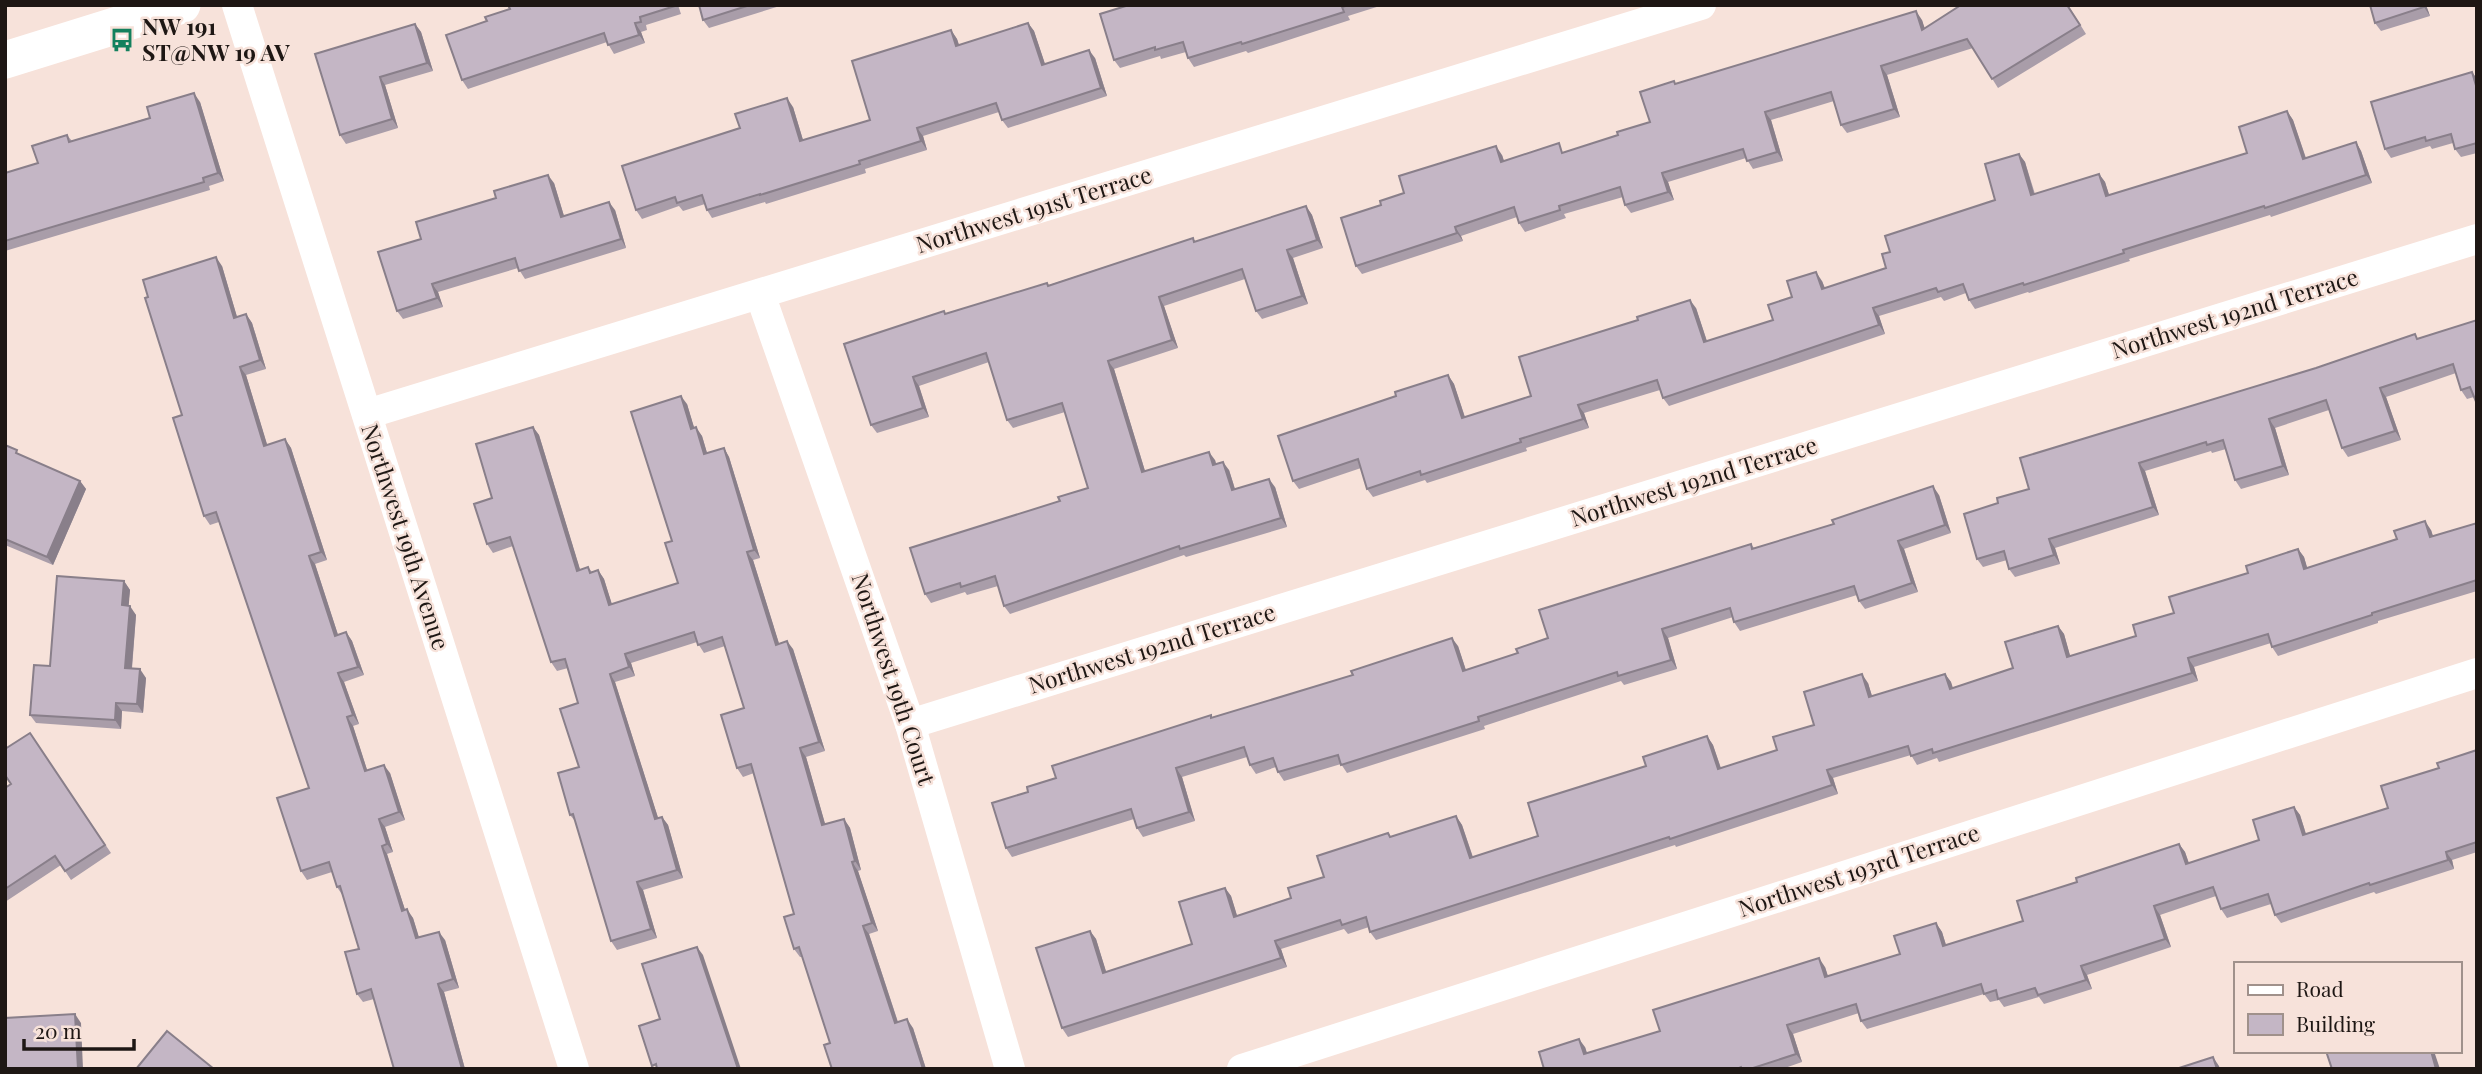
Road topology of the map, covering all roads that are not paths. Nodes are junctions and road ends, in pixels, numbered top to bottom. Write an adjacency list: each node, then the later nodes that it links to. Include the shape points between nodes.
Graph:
1 (182, 5): 4 (street)
2 (237, 5): 7 (street, Northwest 19th Avenue)
3 (1701, 5): 6 (street, Northwest 191st Terrace)
4 (5, 60)
5 (2477, 239): 9 (street, Northwest 192nd Terrace)
6 (760, 294): 7 (street, Northwest 191st Terrace); 9 (street, Northwest 19th Court)
7 (367, 414): 10 (street, Northwest 19th Avenue)
8 (2477, 673): 12 (street, Northwest 193rd Terrace)
9 (910, 724): 11 (street, Northwest 19th Court)
10 (574, 1069)
11 (1010, 1069)
12 (1242, 1069)

